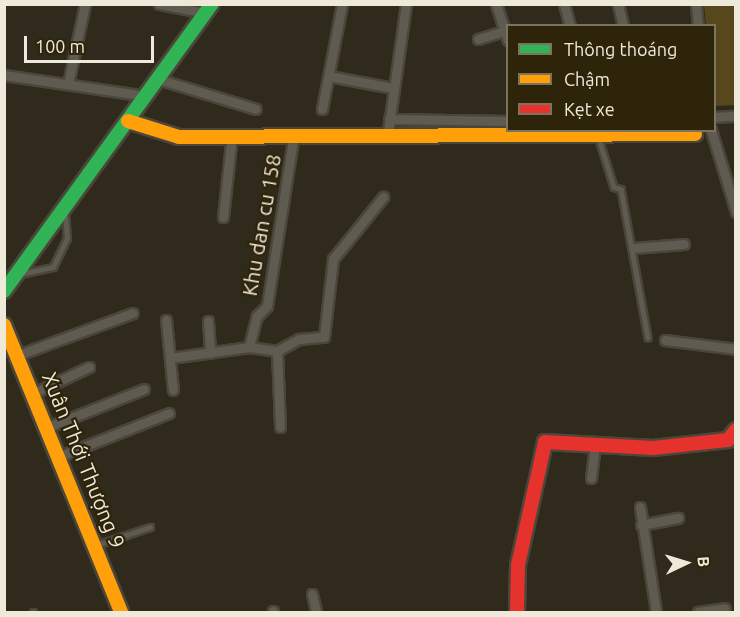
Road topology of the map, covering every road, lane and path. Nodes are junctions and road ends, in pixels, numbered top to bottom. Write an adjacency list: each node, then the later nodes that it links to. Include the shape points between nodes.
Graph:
1 (85, 4): 18 (street)
2 (159, 4): 9 (street)
3 (342, 4): 16 (street)
4 (406, 4): 19 (street)
5 (496, 4): 13 (street)
6 (564, 4): 10 (street)
7 (618, 4): 11 (street)
8 (696, 4): 12 (street)
9 (209, 9): 17 (street)
10 (569, 24)
11 (622, 24)
12 (698, 24)
13 (506, 35): 14 (street)
14 (478, 39)
15 (4, 75): 18 (street)
16 (329, 76): 19 (street); 20 (street)
17 (158, 79): 21 (street); 22 (street)
18 (68, 84): 21 (street)
19 (393, 88): 26 (street)
20 (322, 109)
21 (137, 110): 31 (street, via 179,137); 36 (street)
22 (256, 110)
23 (735, 116): 24 (street)
24 (716, 117)
25 (506, 121): 26 (street)
26 (388, 126): 27 (street); 32 (street)
27 (506, 130)
28 (553, 132): 30 (street)
29 (712, 132): 37 (street)
30 (581, 133): 34 (street)
31 (232, 134): 32 (street); 38 (street)
32 (294, 134): 49 (street, Khu dan cu 158, via 267,306 257,316)
33 (695, 134): 34 (street)
34 (598, 136): 40 (lane, via 614,187 621,189)
35 (383, 197): 51 (street, via 333,259 324,337 299,339)
36 (65, 210): 41 (street); 41 (lane, via 67,238 52,267)
37 (735, 212)
38 (223, 217)
39 (684, 244): 40 (street)
40 (633, 248): 47 (lane)
41 (18, 274): 42 (street)
42 (4, 291)
43 (133, 313): 53 (street)
44 (166, 320): 54 (street)
45 (208, 321): 52 (street)
46 (4, 325): 53 (street, Xuân Thới Thượng 9)
47 (648, 338)
48 (665, 340): 50 (street)
49 (249, 347): 51 (street); 52 (street)
50 (735, 349)
51 (278, 351): 61 (street)
52 (210, 353): 54 (street)
53 (18, 355): 58 (street, Xuân Thới Thượng 9)
54 (170, 358): 57 (street)
55 (89, 368): 58 (street)
56 (144, 388): 60 (street)
57 (173, 390)
58 (34, 393): 60 (street, Xuân Thới Thượng 9)
59 (169, 413): 64 (street)
60 (48, 427): 64 (street, Xuân Thới Thượng 9)
61 (280, 427)
62 (735, 430): 63 (street, via 728,440 719,442)
63 (595, 446): 65 (street); 76 (street, via 554,441 545,442 538,452 518,565)
64 (60, 456): 70 (street, Xuân Thới Thượng 9)
65 (591, 478)
66 (640, 507): 68 (street)
67 (678, 518): 68 (street)
68 (641, 525): 77 (street)
69 (150, 527): 70 (lane)
70 (97, 545): 74 (street, Xuân Thới Thượng 9)
71 (312, 594): 75 (street)
72 (735, 608): 73 (street)
73 (725, 610): 78 (street)
74 (121, 612)
75 (316, 612)
76 (518, 612)
77 (656, 612)
78 (698, 612)

